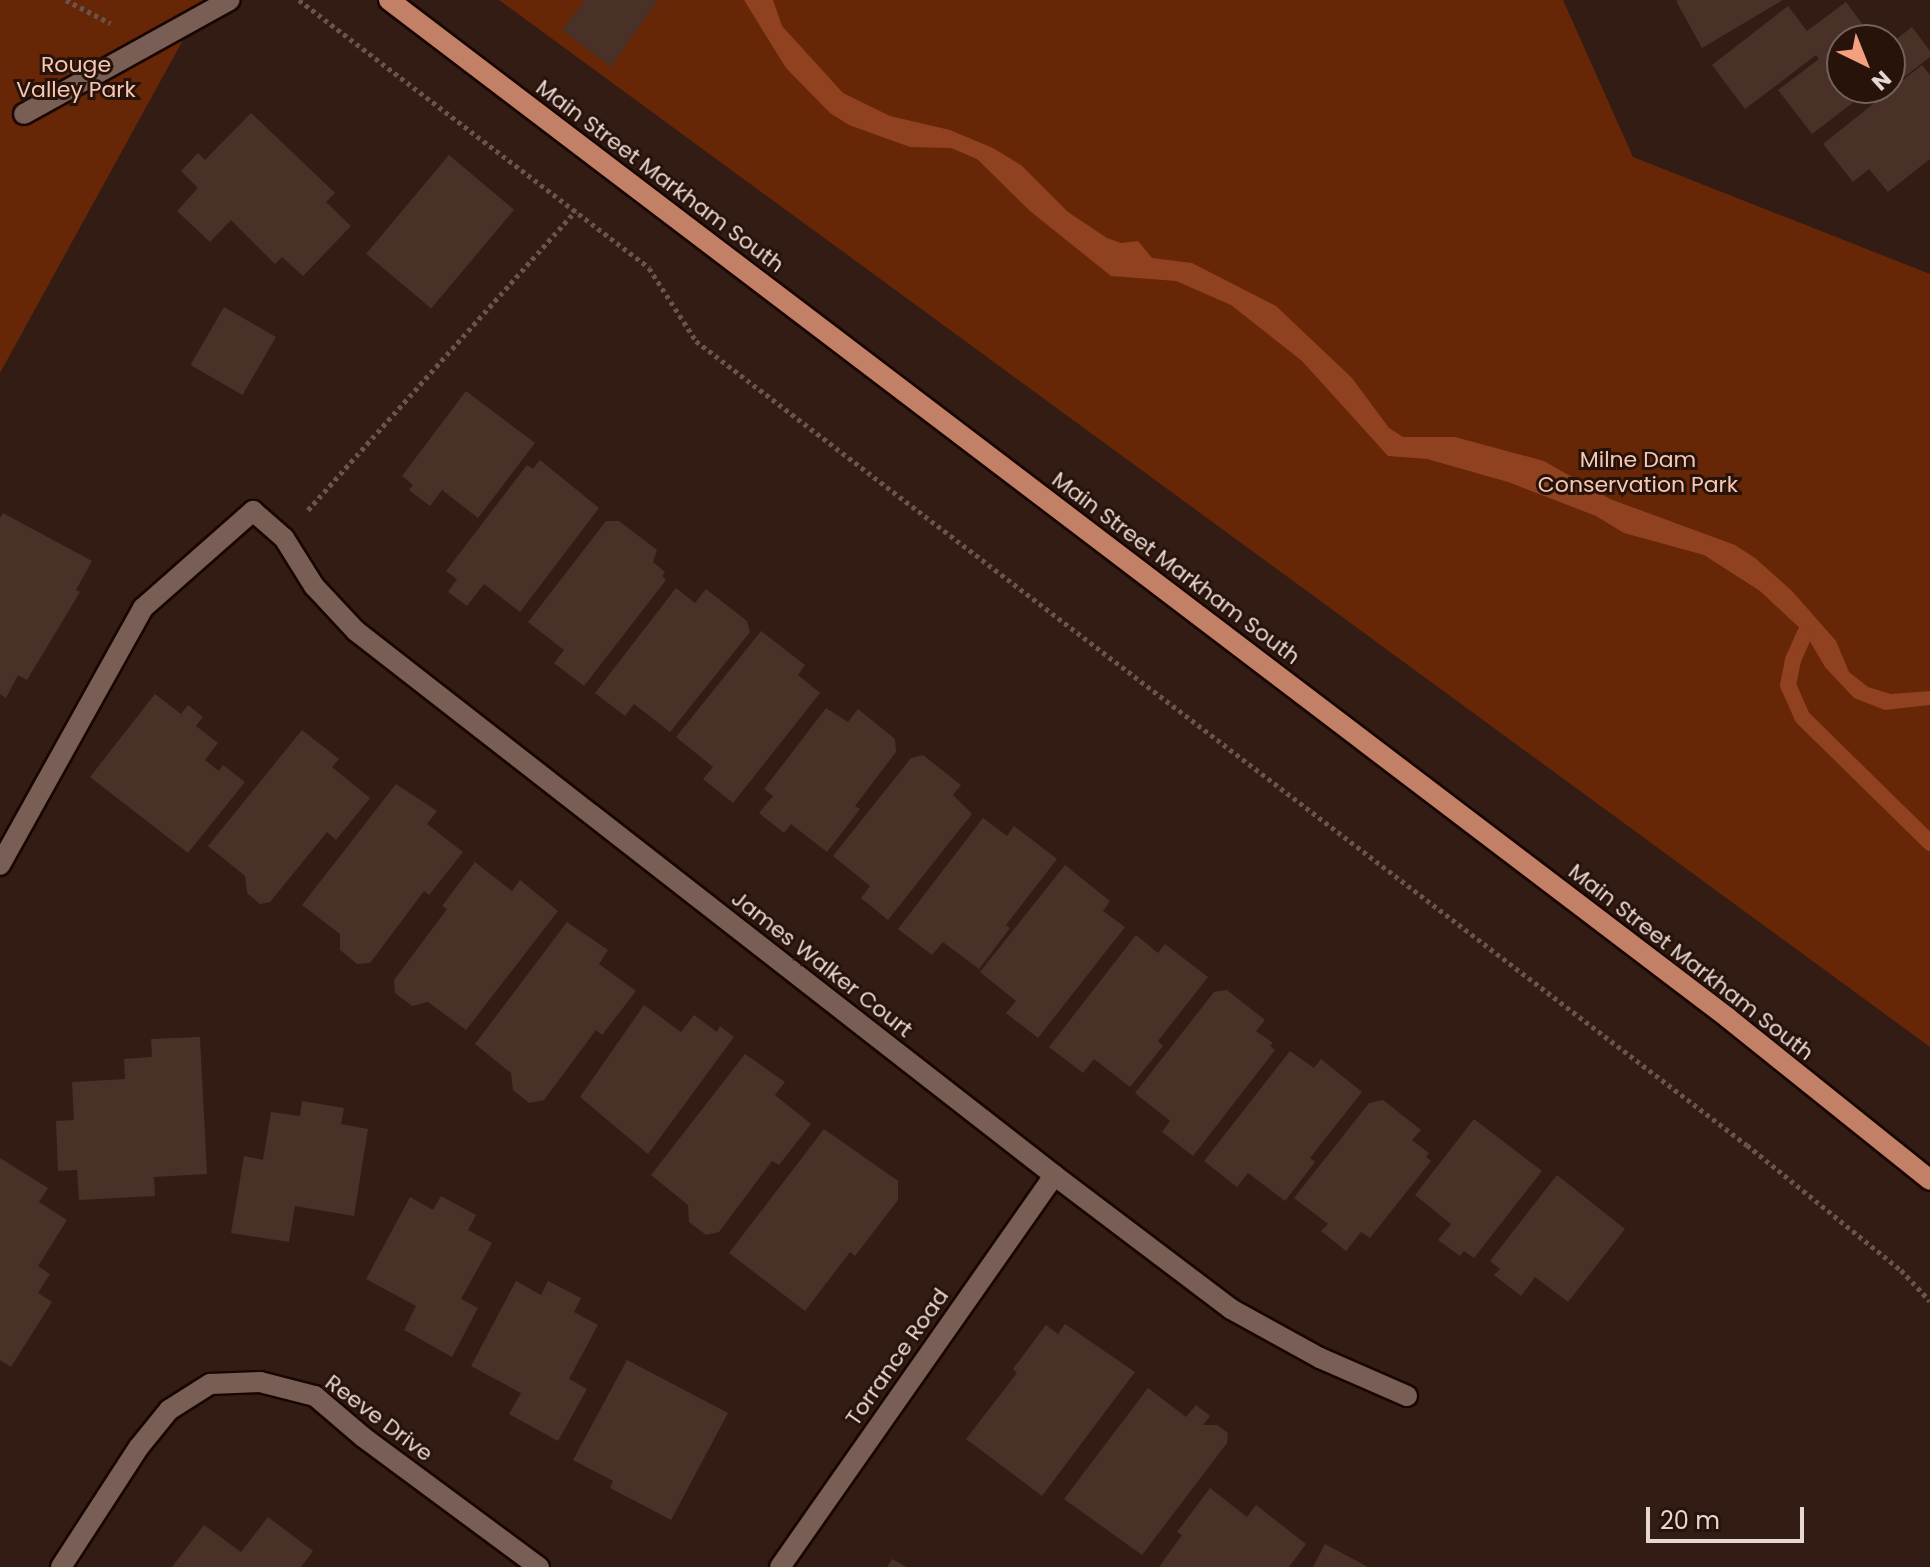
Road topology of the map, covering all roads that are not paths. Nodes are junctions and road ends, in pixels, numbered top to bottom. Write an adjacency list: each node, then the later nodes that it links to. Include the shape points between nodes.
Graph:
1 (230, 0): 3 (street)
2 (389, 0): 6 (main road, Main Street Markham South, via 1728,1018)
3 (24, 114)
4 (0, 865): 5 (street, James Walker Court, via 143,608 253,511 284,538 314,586 356,631)
5 (1054, 1175): 7 (street, James Walker Court, via 1231,1309 1320,1358); 10 (street, Torrance Road)
6 (1930, 1180)
7 (1407, 1396)
8 (61, 1567): 9 (street, Reeve Drive, via 169,1410 210,1384 260,1382 315,1396)
9 (539, 1567)
10 (780, 1567)

